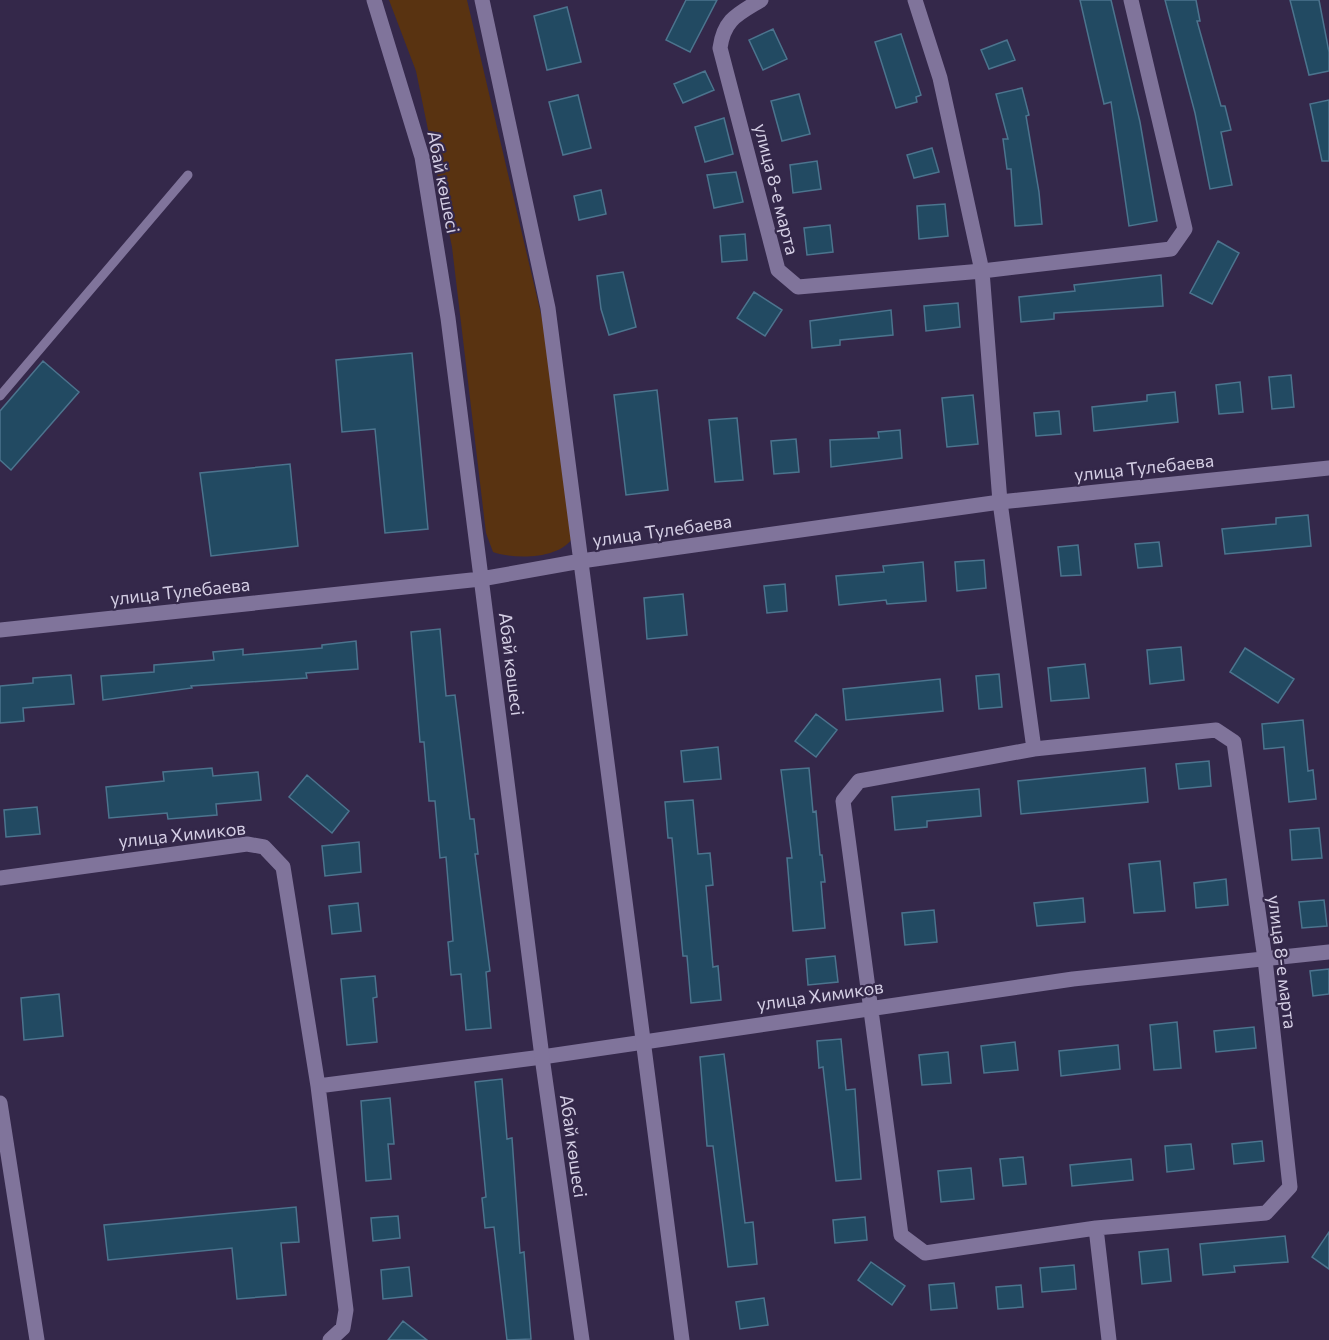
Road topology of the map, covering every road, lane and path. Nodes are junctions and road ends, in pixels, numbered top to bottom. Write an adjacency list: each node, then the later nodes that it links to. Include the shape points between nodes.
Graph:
1 (374, 0): 12 (street, Абай көшесі, via 422,157 448,318)
2 (482, 0): 11 (street, via 548,308)
3 (761, 0): 7 (street, улица 8-е марта, via 722,30 720,48 778,270 798,287)
4 (915, 0): 7 (street, via 940,78)
5 (1131, 0): 7 (street, улица 8-е марта, via 1185,229 1171,249)
6 (188, 175): 8 (lane)
7 (982, 271): 10 (street)
8 (0, 396)
9 (1329, 468): 10 (street, улица Тулебаева)
10 (1000, 502): 11 (street, улица Тулебаева); 14 (street)
11 (581, 561): 12 (street, улица Тулебаева); 19 (street)
12 (481, 579): 13 (street, улица Тулебаева); 20 (street, Абай көшесі)
13 (0, 630)
14 (1034, 749): 17 (street, улица 8-е марта, via 1216,730 1234,742); 18 (street, улица 8-е марта, via 859,781 843,801)
15 (0, 878): 21 (street, улица Химиков, via 247,844 264,848 283,867)
16 (1329, 952): 17 (street, улица Химиков)
17 (1265, 959): 18 (street, улица Химиков, via 1073,979); 24 (street, улица 8-е марта, via 1290,1187 1266,1213)
18 (871, 1007): 19 (street, улица Химиков); 24 (street, улица 8-е марта, via 901,1235 925,1253)
19 (642, 1041): 20 (street, улица Химиков); 28 (street)
20 (542, 1057): 21 (street, улица Химиков); 27 (street, Абай көшесі)
21 (318, 1086): 26 (street, улица Химиков, via 346,1310 343,1328)
22 (0, 1103): 23 (street)
23 (1, 1127): 25 (street)
24 (1096, 1228): 29 (street)
25 (37, 1340)
26 (330, 1340)
27 (582, 1340)
28 (682, 1340)
29 (1109, 1340)

